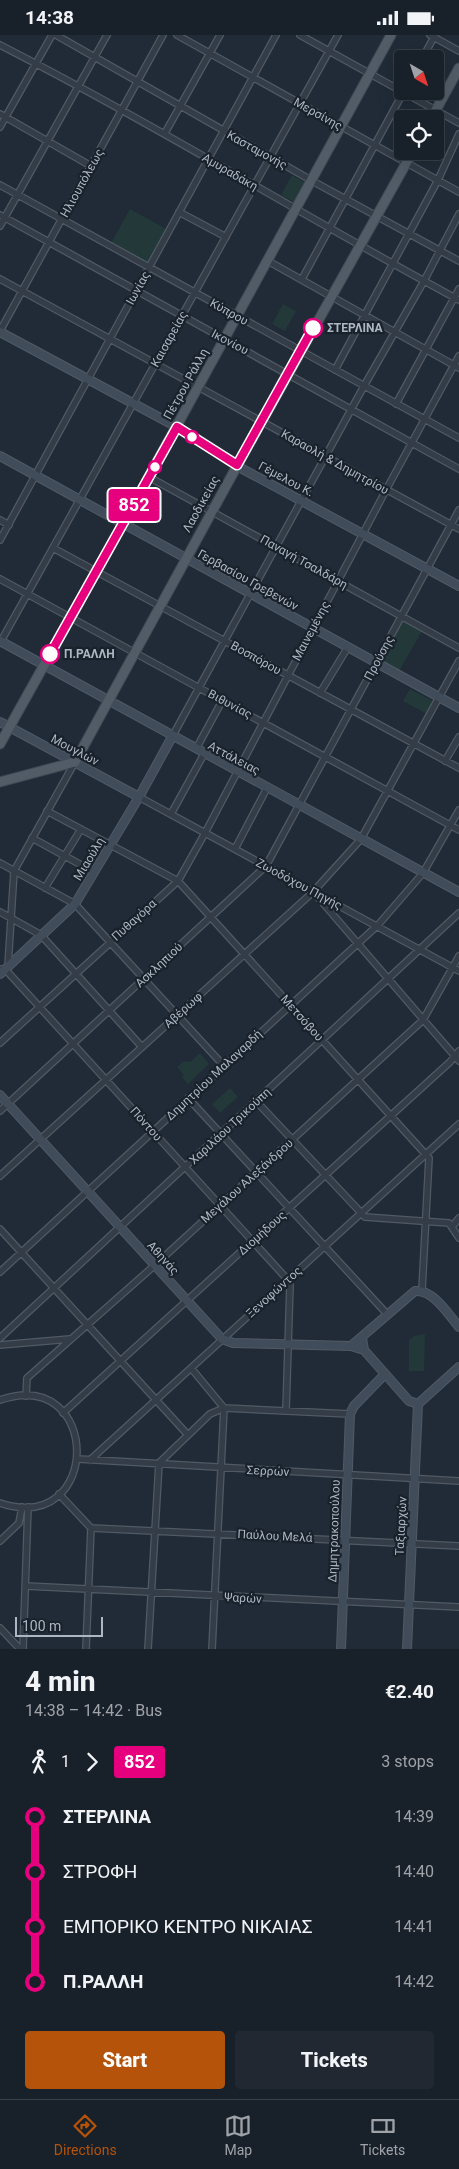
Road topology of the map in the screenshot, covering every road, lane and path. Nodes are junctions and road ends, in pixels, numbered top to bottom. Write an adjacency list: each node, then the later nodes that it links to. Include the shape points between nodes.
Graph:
1 (52, 35): 18 (street)
2 (56, 35): 17 (street, Κασταμονής)
3 (107, 35): 17 (street)
4 (163, 35): 22 (street, Ηλιουπόλεως)
5 (176, 35): 16 (street, Μερσίνης)
6 (220, 35): 16 (street)
7 (276, 35): 21 (street, Ιωνίας)
8 (300, 35): 14 (street)
9 (338, 35): 14 (street, Καισαρείας)
10 (392, 35): 20 (main road, Πέτρου Ράλλη)
11 (433, 36): 13 (street); 15 (street)
12 (0, 45): 18 (street, Αμυραδάκη)
13 (426, 50)
14 (330, 51): 20 (street); 27 (street, Καισαρείας)
15 (459, 51)
16 (209, 53): 21 (street, Μερσίνης); 28 (street)
17 (95, 57): 22 (street, Κασταμονής); 23 (street)
18 (36, 63): 23 (street, Αμυραδάκη); 31 (street)
19 (459, 68): 29 (main road)
20 (370, 74): 24 (street); 35 (main road, Πέτρου Ράλλη)
21 (253, 77): 27 (street, Μερσίνης); 36 (street, Ιωνίας)
22 (138, 81): 28 (street, Κασταμονής); 30 (street, Ηλιουπόλεως)
23 (78, 87): 30 (street, Αμυραδάκη); 39 (street)
24 (394, 87)
25 (399, 100): 40 (street)
26 (418, 100): 29 (street)
27 (300, 104): 35 (street, Μερσίνης); 41 (street, Καισαρείας)
28 (180, 105): 36 (street, Κασταμονής); 37 (street)
29 (436, 110)
30 (121, 111): 37 (street, Αμυραδάκη); 45 (street, Ηλιουπόλεως)
31 (3, 115): 34 (street); 39 (street)
32 (444, 115): 33 (street)
33 (459, 123)
34 (0, 127)
35 (341, 127): 40 (street, Μερσίνης); 47 (main road, Πέτρου Ράλλη)
36 (224, 131): 41 (street, Κασταμονής); 42 (street, Ιωνίας)
37 (165, 133): 42 (street, Αμυραδάκη)
38 (459, 134): 46 (street)
39 (48, 140): 45 (street); 51 (street)
40 (374, 145): 44 (street, Μερσίνης); 52 (street)
41 (270, 157): 47 (street, Κασταμονής); 49 (street, Καισαρείας)
42 (208, 160): 49 (street, Αμυραδάκη); 54 (street, Ιωνίας)
43 (408, 160): 44 (main road, Λαοδικείας)
44 (406, 163): 46 (street, Μερσίνης); 56 (main road, Λαοδικείας)
45 (91, 166): 58 (street, Ηλιουπόλεως)
46 (438, 180): 50 (street, Μερσίνης); 61 (street)
47 (312, 181): 52 (street, Κασταμονής); 53 (main road, Πέτρου Ράλλη)
48 (0, 185): 51 (street, Κύπρου)
49 (254, 186): 53 (street, Αμυραδάκη); 62 (street, Καισαρείας)
50 (459, 192)
51 (18, 195): 57 (street); 58 (street, Κύπρου)
52 (345, 199): 56 (street, Κασταμονής); 60 (street)
53 (296, 210): 60 (street, Αμυραδάκη); 66 (main road, Πέτρου Ράλλη)
54 (179, 212): 62 (street); 69 (street, Ιωνίας)
55 (459, 214): 65 (street)
56 (376, 216): 61 (street, Κασταμονής); 64 (main road, Λαοδικείας)
57 (2, 217): 59 (street); 63 (street, Ικονίου)
58 (62, 219): 63 (street, Ηλιουπόλεως); 69 (street, Κύπρου)
59 (0, 226)
60 (329, 228): 64 (street, Αμυραδάκη); 71 (street)
61 (409, 234): 65 (street, Κασταμονής); 68 (street)
62 (226, 237): 76 (street, Καισαρείας)
63 (49, 242): 74 (street, Ηλιουπόλεως); 75 (street, Ικονίου)
64 (360, 245): 68 (street, Αμυραδάκη); 77 (main road, Λαοδικείας)
65 (440, 251): 67 (street, Κασταμονής); 72 (street)
66 (268, 261): 71 (street); 81 (main road, Πέτρου Ράλλη)
67 (459, 261)
68 (393, 263): 72 (street, Αμυραδάκη); 79 (street)
69 (150, 267): 75 (street, Ιωνίας); 76 (street, Κύπρου)
70 (0, 279): 74 (street, Καραολή & Δημητρίου)
71 (302, 279): 77 (street)
72 (424, 281): 78 (street, Αμυραδάκη); 83 (street)
73 (459, 289): 78 (street)
74 (22, 291): 82 (street, Ηλιουπόλεως); 84 (street, Καραολή & Δημητρίου)
75 (136, 292): 80 (street, Ικονίου); 84 (street, Ιωνίας)
76 (195, 293): 80 (street, Καισαρείας); 81 (street, Κύπρου)
77 (332, 296): 79 (street); 87 (main road, Λαοδικείας)
78 (457, 298): 86 (street)
79 (365, 315): 83 (street); 91 (street)
80 (182, 316): 85 (street, Ικονίου); 89 (street, Καισαρείας)
81 (238, 316): 85 (main road, Πέτρου Ράλλη); 87 (street, Κύπρου)
82 (0, 331): 93 (main road, Γέμελου Κ.)
83 (396, 331): 86 (street); 94 (street)
84 (110, 339): 89 (street, Καραολή & Δημητρίου); 93 (street, Ιωνίας)
85 (225, 339): 92 (street, Ικονίου); 95 (main road, Πέτρου Ράλλη)
86 (426, 349): 90 (street); 96 (street)
87 (301, 351): 91 (street, Κύπρου); 92 (main road, Λαοδικείας)
88 (459, 355): 90 (street, Μαινεμένης)
89 (156, 363): 95 (street, Καραολή & Δημητρίου); 97 (street, Καισαρείας)
90 (456, 367): 99 (street, Μαινεμένης)
91 (335, 369): 94 (street, Κύπρου)
92 (288, 375): 98 (street, Ικονίου); 100 (main road, Λαοδικείας)
93 (88, 379): 97 (main road, Γέμελου Κ.); 108 (street, Ιωνίας)
94 (364, 386): 96 (street, Κύπρου); 98 (street)
95 (198, 387): 100 (street, Καραολή & Δημητρίου); 101 (main road, Πέτρου Ράλλη)
96 (396, 403): 99 (street, Κύπρου)
97 (133, 404): 101 (main road, Γέμελου Κ.); 111 (street, Καισαρείας)
98 (351, 409): 103 (street, Ικονίου); 104 (street)
99 (424, 419): 102 (street, Κύπρου); 103 (street, Μαινεμένης)
100 (261, 422): 104 (street, Καραολή & Δημητρίου); 106 (main road, Λαοδικείας)
101 (177, 427): 106 (main road, Γέμελου Κ.); 109 (main road, Πέτρου Ράλλη)
102 (459, 437)
103 (412, 442): 107 (street, Ικονίου); 110 (street, Μαινεμένης)
104 (326, 455): 110 (street, Καραολή & Δημητρίου); 112 (street)
105 (0, 456): 108 (main road, Γερβασίου Γρεβενών)
106 (237, 465): 112 (main road, Γέμελου Κ.); 114 (main road, Λαοδικείας)
107 (459, 469)
108 (35, 476): 111 (main road, Γερβασίου Γρεβενών); 117 (street, Ιωνίας)
109 (149, 477): 114 (street, Παναγή Τσαλδάρη); 116 (main road, Πέτρου Ράλλη)
110 (386, 490): 118 (street, Καραολή & Δημητρίου); 120 (street, Μαινεμένης)
111 (80, 500): 116 (main road, Γερβασίου Γρεβενών); 123 (street, Καισαρείας)
112 (301, 500): 120 (main road, Γέμελου Κ.); 122 (street)
113 (459, 510): 118 (street, Προύσης)
114 (212, 511): 122 (street, Παναγή Τσαλδάρη); 124 (main road, Λαοδικείας)
115 (0, 520): 117 (street)
116 (123, 524): 124 (main road, Γερβασίου Γρεβενών); 126 (main road, Πέτρου Ράλλη)
117 (8, 525): 121 (street, Ιωνίας)
118 (451, 525): 119 (street, Καραολή & Δημητρίου); 125 (street, Προύσης)
119 (459, 529)
120 (363, 534): 125 (main road, Γέμελου Κ.); 128 (street, Μαινεμένης)
121 (0, 540)
122 (276, 547): 128 (street, Παναγή Τσαλδάρη); 131 (street)
123 (53, 548): 126 (street, Βοσπόρου); 130 (street, Καισαρείας)
124 (186, 559): 131 (main road, Γερβασίου Γρεβενών); 132 (main road, Λαοδικείας)
125 (428, 569): 129 (main road, Γέμελου Κ.); 133 (street, Προύσης)
126 (97, 571): 132 (street, Βοσπόρου); 134 (main road, Πέτρου Ράλλη)
127 (0, 579): 130 (street, Βιθυνίας)
128 (338, 581): 133 (street, Παναγή Τσαλδάρη); 135 (street, Μαινεμένης)
129 (459, 586)
130 (27, 594): 134 (street, Βιθυνίας); 137 (street, Καισαρείας)
131 (251, 594): 135 (main road, Γερβασίου Γρεβενών); 136 (street)
132 (160, 606): 136 (street, Βοσπόρου); 140 (main road, Λαοδικείας)
133 (402, 616): 139 (street, Παναγή Τσαλδάρη); 142 (street, Προύσης)
134 (71, 618): 140 (street, Βιθυνίας); 143 (main road, Πέτρου Ράλλη)
135 (313, 628): 138 (main road, Γερβασίου Γρεβενών); 144 (street, Μαινεμένης)
136 (225, 641): 144 (street, Βοσπόρου); 145 (street)
137 (0, 642): 143 (main road, Αττάλειας)
138 (348, 647): 142 (main road, Γερβασίου Γρεβενών); 146 (street)
139 (459, 648)
140 (135, 653): 145 (street, Βιθυνίας); 148 (main road, Λαοδικείας)
141 (459, 661): 147 (street, Αβέρωφ)
142 (376, 663): 147 (main road, Γερβασίου Γρεβενών); 151 (street, Προύσης)
143 (44, 666): 148 (main road, Αττάλειας); 154 (main road, Πέτρου Ράλλη)
144 (288, 675): 146 (street, Βοσπόρου); 153 (street, Μαινεμένης)
145 (199, 688): 149 (street, Βιθυνίας); 155 (street)
146 (320, 693): 151 (street, Βοσπόρου)
147 (439, 697): 150 (main road, Γερβασίου Γρεβενών); 158 (street, Αβέρωφ)
148 (108, 701): 155 (main road, Αττάλειας); 163 (main road, Λαοδικείας)
149 (222, 701): 153 (street, Βιθυνίας); 159 (street)
150 (459, 708)
151 (351, 710): 158 (street, Βοσπόρου); 161 (street, Προύσης)
152 (0, 722): 154 (main road, Μουγλών)
153 (263, 722): 161 (street, Βιθυνίας); 165 (street, Μαινεμένης)
154 (10, 727): 157 (main road, Πέτρου Ράλλη); 163 (main road, Μουγλών)
155 (172, 737): 159 (main road, Αττάλειας); 169 (main road, Μιαούλη)
156 (459, 737): 162 (street)
157 (0, 744)
158 (414, 744): 162 (street, Βοσπόρου); 168 (street, Αβέρωφ)
159 (196, 749): 160 (main road, Αττάλειας)
160 (204, 754): 165 (main road, Αττάλειας); 173 (street)
161 (326, 757): 168 (street, Βιθυνίας); 170 (street, Προύσης)
162 (445, 761): 164 (street, Βοσπόρου)
163 (75, 762): 166 (main road); 169 (main road, Μουγλών); 172 (street, Λαοδικείας)
164 (459, 768)
165 (237, 772): 167 (main road, Αττάλειας); 177 (street, Πυθαγόρα)
166 (0, 782)
167 (267, 788): 170 (main road, Αττάλειας); 181 (street)
168 (388, 791): 174 (street, Βιθυνίας); 179 (street, Αβέρωφ)
169 (139, 797): 173 (street, Ζωοδόχου Πηγής); 180 (main road, Μιαούλη)
170 (300, 806): 179 (main road, Αττάλειας); 184 (street, Ασκληπιού)
171 (459, 810): 174 (street, Δημητρίου Μαλαγαρδή)
172 (47, 811): 175 (street, Μετσόβου); 178 (street, Λαοδικείας)
173 (171, 815): 177 (street, Ζωοδόχου Πηγής)
174 (451, 825): 176 (street, Βιθυνίας); 187 (street, Δημητρίου Μαλαγαρδή)
175 (81, 829): 180 (street, Μετσόβου); 182 (street)
176 (459, 830)
177 (205, 833): 181 (street, Ζωοδόχου Πηγής); 188 (street, Πυθαγόρα)
178 (32, 838): 182 (street); 185 (street, Λαοδικείας)
179 (361, 839): 187 (main road, Αττάλειας); 190 (street, Αβέρωφ)
180 (110, 845): 186 (main road, Μιαούλη); 188 (street, Μετσόβου)
181 (235, 849): 184 (street, Ζωοδόχου Πηγής)
182 (64, 856): 186 (street); 189 (street)
183 (0, 863): 185 (street)
184 (266, 866): 190 (street, Ζωοδόχου Πηγής); 195 (street, Ασκληπιού)
185 (14, 871): 189 (street); 196 (street)
186 (94, 872): 192 (main road, Μιαούλη)
187 (423, 873): 191 (main road, Αττάλειας); 197 (street, Δημητρίου Μαλαγαρδή)
188 (178, 881): 195 (street, Μετσόβου); 199 (street, Πυθαγόρα)
189 (46, 888): 192 (street)
190 (313, 892): 197 (street, Ζωοδόχου Πηγής); 200 (street); 202 (street, Αβέρωφ)
191 (459, 893)
192 (75, 904): 198 (main road, Μιαούλη); 199 (street)
193 (0, 912): 196 (street)
194 (459, 913): 201 (street, Χαριλάου Τρικούπη)
195 (211, 917): 202 (street, Μετσόβου); 209 (street, Ασκληπιού)
196 (11, 918): 198 (street); 205 (street)
197 (378, 925): 200 (street, Δημητρίου Μαλαγαρδή); 201 (street, Ζωοδόχου Πηγής)
198 (41, 935): 205 (main road, Μιαούλη); 207 (street)
199 (110, 942): 207 (street, Πυθαγόρα); 209 (street)
200 (358, 944): 208 (street); 210 (street, Δημητρίου Μαλαγαρδή)
201 (421, 949): 204 (street, Ζωοδόχου Πηγής); 208 (street, Χαριλάου Τρικούπη)
202 (244, 954): 210 (street, Μετσόβου); 213 (street, Αβέρωφ)
203 (459, 956): 204 (street, Μεγάλου Αλεξάνδρου)
204 (453, 967): 206 (street, Ζωοδόχου Πηγής); 214 (street, Μεγάλου Αλεξάνδρου)
205 (3, 970): 211 (street, Πόντου)
206 (459, 971)
207 (75, 973): 211 (street, Πυθαγόρα); 212 (street)
208 (388, 978): 214 (street); 215 (street, Χαριλάου Τρικούπη)
209 (144, 979): 212 (street, Ασκληπιού); 213 (street)
210 (290, 1005): 215 (street, Μετσόβου); 220 (street, Δημητρίου Μαλαγαρδή)
211 (40, 1006): 216 (street, Πυθαγόρα); 217 (street, Πόντου)
212 (109, 1011): 217 (street, Ασκληπιού); 218 (street)
213 (177, 1015): 218 (street, Αβέρωφ); 220 (street)
214 (423, 1019): 219 (street); 222 (street, Μεγάλου Αλεξάνδρου)
215 (322, 1040): 222 (street, Μετσόβου); 225 (street, Χαριλάου Τρικούπη)
216 (0, 1043)
217 (73, 1044): 221 (street, Πόντου); 226 (street, Ασκληπιού)
218 (142, 1047): 221 (street, Αβέρωφ)
219 (458, 1056): 228 (street, Διομήδους)
220 (224, 1065): 224 (street, Δημητρίου Μαλαγαρδή)
221 (106, 1079): 230 (street, Πόντου); 232 (street, Αβέρωφ)
222 (358, 1079): 228 (street, Μετσόβου); 233 (street, Μεγάλου Αλεξάνδρου)
223 (0, 1095): 226 (main road, Αθηνάς)
224 (188, 1098): 230 (street, Δημητρίου Μαλαγαρδή); 231 (street)
225 (256, 1101): 231 (street, Χαριλάου Τρικούπη); 233 (street)
226 (8, 1104): 227 (street, Ασκληπιού); 232 (main road, Αθηνάς)
227 (0, 1111)
228 (391, 1115): 234 (street, Μετσόβου); 237 (street, Διομήδους)
229 (459, 1124): 234 (street, Ξενοφώντος)
230 (153, 1131): 235 (street, Πόντου); 239 (street, Δημητρίου Μαλαγαρδή)
231 (221, 1133): 235 (street, Χαριλάου Τρικούπη); 236 (street)
232 (40, 1139): 238 (street, Αβέρωφ); 239 (main road, Αθηνάς)
233 (292, 1140): 236 (street, Μεγάλου Αλεξάνδρου); 237 (street)
234 (426, 1154): 242 (street, Ξενοφώντος); 244 (street, via 429,1158)
235 (185, 1167): 240 (street, Πόντου); 245 (street, Χαριλάου Τρικούπη)
236 (256, 1173): 240 (street, Μεγάλου Αλεξάνδρου); 241 (street)
237 (325, 1175): 241 (street, Διομήδους); 242 (street)
238 (0, 1176)
239 (88, 1191): 245 (main road, Αθηνάς); 251 (street, Δημητρίου Μαλαγαρδή)
240 (220, 1206): 249 (street, Πόντου); 252 (street, Μεγάλου Αλεξάνδρου)
241 (289, 1208): 249 (street, Διομήδους); 250 (street)
242 (360, 1214): 244 (street, via 365,1217); 250 (street, Ξενοφώντος)
243 (459, 1218): 246 (street)
244 (425, 1220): 246 (street, via 449,1223); 256 (street)
245 (120, 1227): 252 (main road, Αθηνάς); 255 (street, Χαριλάου Τρικούπη)
246 (452, 1227): 248 (street)
247 (0, 1229): 251 (street)
248 (459, 1238)
249 (252, 1241): 254 (street, Πόντου); 257 (street, Διομήδους)
250 (324, 1247): 254 (street, Ξενοφώντος); 258 (street)
251 (22, 1252): 253 (street, Δημητρίου Μαλαγαρδή); 255 (street)
252 (155, 1265): 257 (main road, Αθηνάς); 260 (street, Μεγάλου Αλεξάνδρου)
253 (0, 1272)
254 (287, 1279): 264 (street, Ξενοφώντος); 266 (street, via 290,1285)
255 (54, 1288): 260 (street); 262 (street, Χαριλάου Τρικούπη)
256 (422, 1290): 258 (main road, via 410,1294); 259 (main road)
257 (187, 1301): 264 (main road, Αθηνάς); 269 (street, Διομήδους)
258 (387, 1314): 261 (main road)
259 (457, 1321)
260 (88, 1324): 263 (street, Μεγάλου Αλεξάνδρου); 269 (street)
261 (362, 1337): 267 (main road); 268 (main road)
262 (0, 1338)
263 (70, 1339): 265 (street); 273 (street, Μεγάλου Αλεξάνδρου, via 27,1378)
264 (222, 1339): 266 (main road, via 233,1343); 271 (street, Ξενοφώντος)
265 (0, 1345)
266 (289, 1346): 267 (main road); 278 (street)
267 (351, 1347): 268 (main road)
268 (364, 1350): 272 (main road)
269 (120, 1361): 275 (street); 279 (street, Διομήδους)
270 (459, 1367): 276 (main road)
271 (191, 1368): 275 (street, Ξενοφώντος); 277 (street)
272 (386, 1374): 276 (main road, via 409,1401); 280 (main road)
273 (26, 1396): 274 (street); 279 (street, via 50,1403)
274 (0, 1400)
275 (156, 1401): 281 (street); 283 (street, Ξενοφώντος)
276 (418, 1404): 287 (main road, Ταξιαρχών)
277 (224, 1408): 278 (street); 281 (street, via 210,1414); 285 (street)
278 (286, 1410): 280 (street)
279 (63, 1413): 282 (street, via 75,1431)
280 (350, 1414): 286 (main road, Δημητρακοπούλου)
281 (188, 1435): 284 (street)
282 (78, 1459): 283 (street, Σερρών); 289 (street, via 70,1480)
283 (90, 1461): 284 (street, Σερρών)
284 (158, 1465): 285 (street, Σερρών); 294 (street)
285 (221, 1468): 286 (street, Σερρών); 295 (street)
286 (348, 1475): 287 (street, Σερρών); 296 (main road, Δημητρακοπούλου)
287 (414, 1479): 288 (street, Σερρών); 298 (main road, Ταξιαρχών)
288 (459, 1481)
289 (59, 1494): 291 (street, via 45,1503); 293 (street)
290 (0, 1503): 291 (street)
291 (25, 1507): 292 (street)
292 (24, 1521): 297 (street); 300 (street)
293 (91, 1528): 294 (street, Παύλου Μελά); 301 (street)
294 (154, 1531): 295 (street, Παύλου Μελά); 302 (street)
295 (218, 1533): 296 (street, Παύλου Μελά); 303 (street)
296 (345, 1539): 298 (street, Παύλου Μελά); 304 (main road, Δημητρακοπούλου)
297 (0, 1541)
298 (412, 1543): 299 (street, Παύλου Μελά); 305 (main road, Ταξιαρχών)
299 (459, 1546)
300 (26, 1586): 301 (street, Ψαρών); 308 (street)
301 (89, 1588): 302 (street, Ψαρών); 309 (street)
302 (151, 1592): 303 (street, Ψαρών); 310 (street)
303 (214, 1597): 304 (street, Ψαρών); 311 (street)
304 (343, 1602): 305 (street, Ψαρών); 312 (main road, Δημητρακοπούλου)
305 (409, 1605): 306 (street, Ψαρών); 313 (main road, Ταξιαρχών)
306 (459, 1607)
307 (0, 1628): 308 (street)
308 (21, 1649)
309 (86, 1649)
310 (148, 1649)
311 (212, 1649)
312 (341, 1649)
313 (407, 1649)

